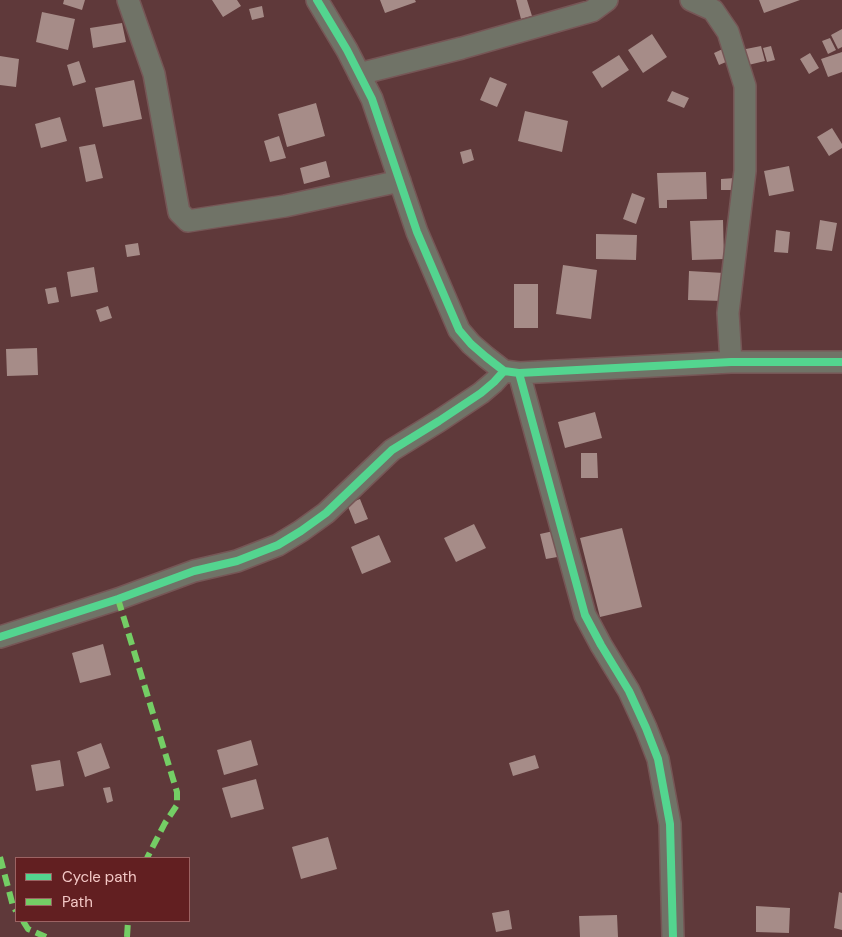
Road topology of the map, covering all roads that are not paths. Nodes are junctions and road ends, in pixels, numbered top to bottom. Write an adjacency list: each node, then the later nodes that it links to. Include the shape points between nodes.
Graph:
1 (128, 0): 6 (street, via 154,74 179,212 188,221 285,206)
2 (318, 0): 5 (street)
3 (607, 0): 5 (street, via 592,11)
4 (691, 0): 7 (street, via 713,10 728,32 746,86 745,171 728,313)
5 (359, 74): 6 (street, via 372,99)
6 (400, 181): 9 (street, via 417,232 459,330 486,357)
7 (731, 362): 8 (street); 9 (street)
8 (842, 362)
9 (512, 372): 10 (street, via 392,450 326,513 278,544 237,561 194,571); 11 (street, via 585,615 629,691 658,759 670,824)
10 (0, 637)
11 (673, 937)

